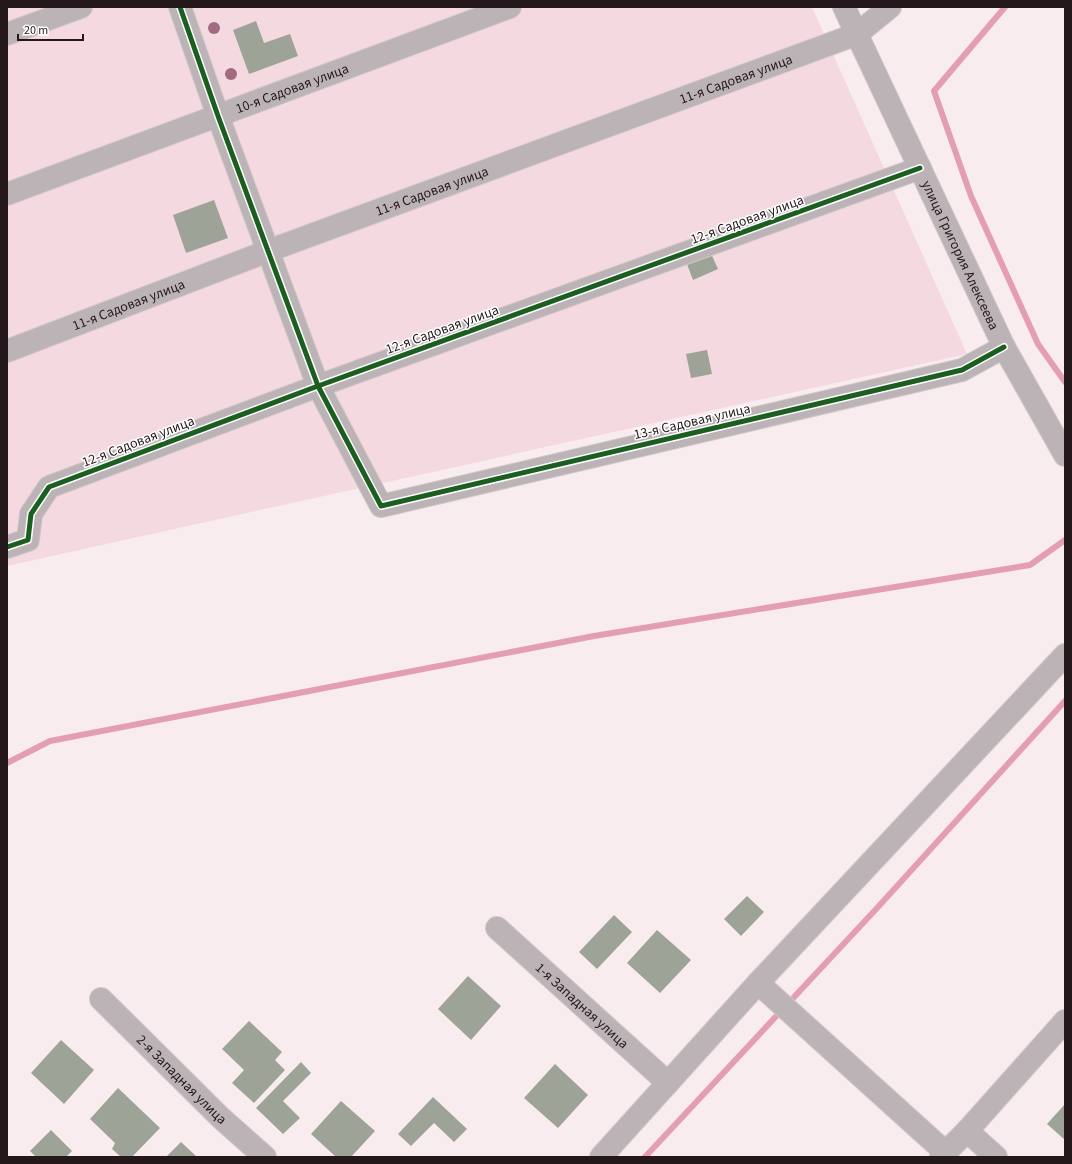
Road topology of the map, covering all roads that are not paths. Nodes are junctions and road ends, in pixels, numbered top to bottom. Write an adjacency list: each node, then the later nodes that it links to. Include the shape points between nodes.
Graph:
1 (81, 7): 6 (street)
2 (180, 7): 8 (street)
3 (510, 7): 8 (street, 10-я Садовая улица)
4 (844, 7): 7 (street, улица Григория Алексеева)
5 (890, 7): 7 (street, 11-я Садовая улица)
6 (7, 34)
7 (857, 34): 9 (street, улица Григория Алексеева); 11 (street, 11-я Садовая улица)
8 (218, 116): 10 (street, 10-я Садовая улица); 11 (street)
9 (920, 168): 12 (street, улица Григория Алексеева); 14 (street, 12-я Садовая улица)
10 (7, 194)
11 (268, 251): 13 (street, 11-я Садовая улица); 14 (street)
12 (1004, 347): 14 (street, 13-я Садовая улица, via 962,370 381,506); 15 (street, улица Григория Алексеева)
13 (7, 351)
14 (318, 386): 16 (street, 12-я Садовая улица, via 50,488 32,514 28,540)
15 (1065, 455)
16 (7, 547)
17 (1065, 655): 19 (street)
18 (497, 928): 22 (street, 1-я Западная улица)
19 (758, 983): 22 (street); 24 (street)
20 (101, 999): 25 (street, 2-я Западная улица, via 221,1118)
21 (1065, 1021): 23 (street)
22 (668, 1083): 26 (street)
23 (967, 1131): 24 (street); 27 (street)
24 (943, 1154)
25 (265, 1157)
26 (602, 1157)
27 (996, 1157)

